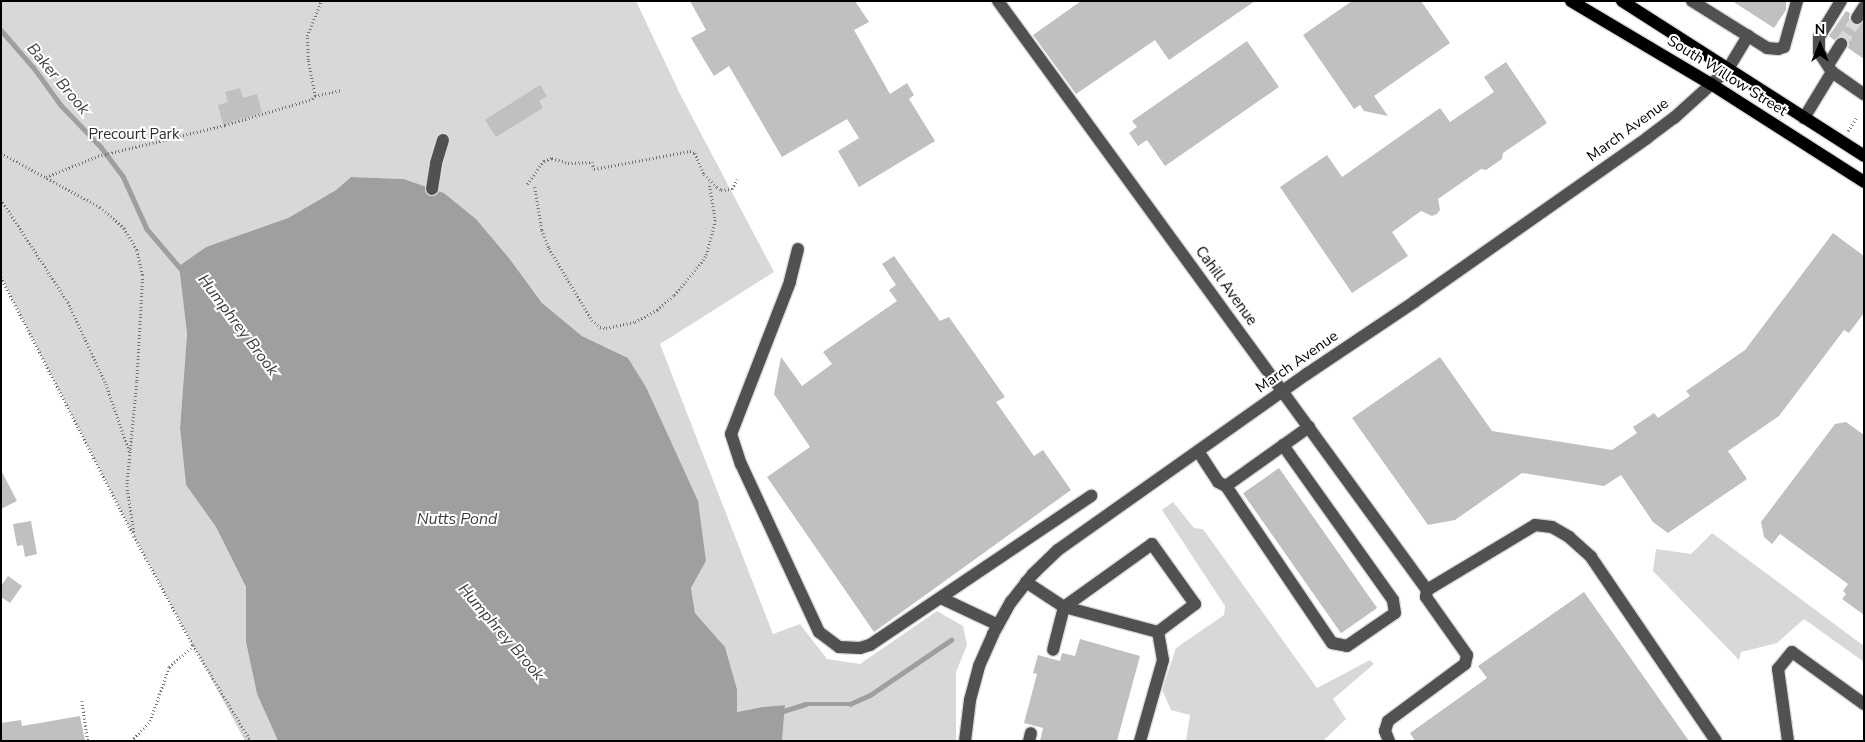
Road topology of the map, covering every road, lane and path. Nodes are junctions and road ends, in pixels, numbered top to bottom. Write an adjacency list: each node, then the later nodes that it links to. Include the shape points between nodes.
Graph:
1 (321, 1): 15 (path, via 307,36)
2 (998, 1): 32 (street, Cahill Avenue)
3 (1571, 1): 12 (main road, South Willow Street)
4 (1622, 1): 11 (main road, South Willow Street)
5 (1692, 1): 8 (street)
6 (1796, 1): 8 (street, via 1784,47 1778,50 1768,48)
7 (1841, 1): 10 (street, via 1820,37 1819,52)
8 (1748, 36): 11 (street, March Avenue)
9 (1841, 44): 10 (street)
10 (1830, 68): 14 (street); 16 (street)
11 (1728, 69): 12 (street, March Avenue); 16 (main road, South Willow Street)
12 (1711, 84): 25 (main road, South Willow Street); 32 (street, March Avenue, via 1647,138)
13 (341, 90): 15 (path)
14 (1864, 94)
15 (315, 96): 22 (path, via 225,125 98,156)
16 (1804, 118): 21 (main road, South Willow Street)
17 (1856, 118): 18 (path)
18 (1847, 133)
19 (443, 140): 28 (street)
20 (1, 153): 22 (path)
21 (1864, 156)
22 (46, 177): 36 (path, via 100,206 124,228 137,250 143,275)
23 (737, 179): 24 (path, via 728,190 721,190)
24 (709, 182): 26 (path, via 695,153 690,151 594,169 592,162 568,163 552,158 544,161); 27 (path, via 715,221 701,263 657,310 635,322 606,328 592,320 549,248 542,230)
25 (1864, 182)
26 (527, 184)
27 (535, 187)
28 (432, 189)
29 (1, 199): 36 (path, via 68,302 106,384)
30 (798, 249): 42 (street, via 790,282 731,434 741,464 819,632 838,647 870,645)
31 (1, 277): 39 (path)
32 (1284, 391): 33 (street, Cahill Avenue); 35 (street, March Avenue)
33 (1309, 427): 34 (street); 41 (street, Cahill Avenue)
34 (1283, 445): 37 (street); 37 (street, via 1393,600 1395,613 1347,646 1332,643)
35 (1198, 451): 37 (street, via 1218,482); 40 (street, March Avenue, via 1058,550)
36 (131, 457): 39 (path, via 127,486)
37 (1226, 486)
38 (1091, 496): 42 (street)
39 (134, 536): 46 (path)
40 (1026, 582): 43 (street); 44 (street, March Avenue)
41 (1427, 590): 56 (street, Cahill Avenue, via 1426,597 1467,655 1465,664 1388,721 1385,731); 57 (street, via 1535,525 1552,527 1591,556)
42 (940, 598): 44 (street)
43 (1064, 607): 45 (street); 45 (street, via 1152,544 1195,604); 47 (street)
44 (998, 625): 54 (street, March Avenue, via 979,666 970,700)
45 (1158, 632): 55 (street, via 1163,660)
46 (193, 645): 52 (path, via 170,667 150,721); 53 (path)
47 (1053, 650)
48 (82, 701): 51 (path)
49 (1864, 704): 50 (street, via 1792,652 1778,669)
50 (1790, 739)
51 (88, 741)
52 (132, 741)
53 (251, 741)
54 (965, 741)
55 (1140, 741)
56 (1389, 741)
57 (1716, 741)

